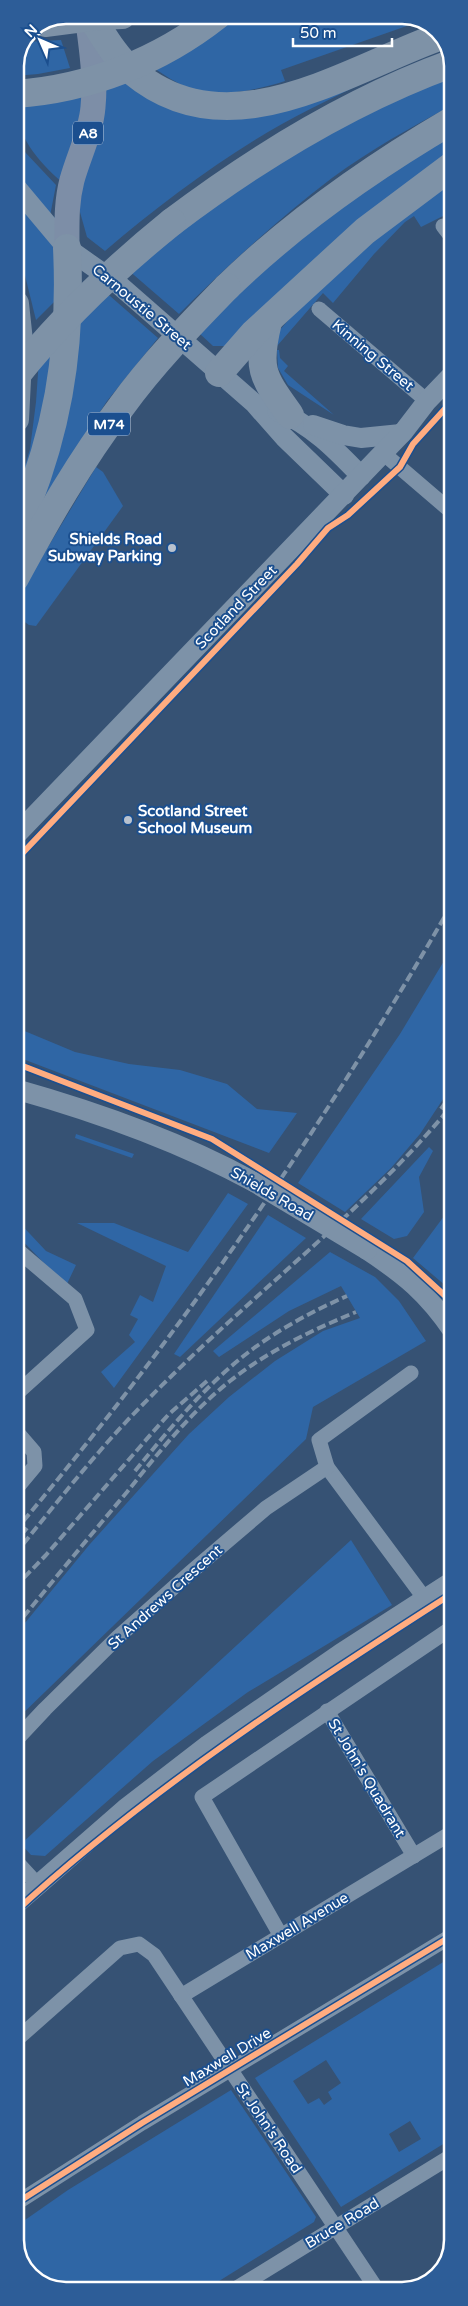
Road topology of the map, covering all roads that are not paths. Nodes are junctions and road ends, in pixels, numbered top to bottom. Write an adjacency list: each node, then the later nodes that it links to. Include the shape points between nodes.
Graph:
1 (89, 24): 12 (main road, A8, via 94,107 72,179 66,211)
2 (94, 24): 5 (highway, via 132,71 152,86 179,99 218,108 256,105 297,94)
3 (178, 24): 7 (highway, bridge, via 152,41)
4 (205, 24): 7 (highway, bridge, via 143,62 89,81)
5 (434, 39)
6 (444, 66): 15 (highway, bridge, via 308,131 223,184 125,259 84,299)
7 (50, 90): 8 (highway, bridge)
8 (24, 93)
9 (444, 125): 27 (highway, M74, bridge, via 346,186 276,242 227,287 161,357 121,407 65,489)
10 (444, 171): 14 (highway, via 365,231)
11 (24, 197): 12 (street, Carnoustie Street)
12 (67, 248): 16 (street, Carnoustie Street, via 118,284); 26 (highway, via 69,285 63,375 46,453)
13 (319, 309): 18 (street, Kinning Street)
14 (268, 322): 16 (highway); 20 (highway, via 262,346 263,373)
15 (24, 367)
16 (219, 373): 19 (street, Carnoustie Street)
17 (444, 383): 18 (street, Scotland Street)
18 (427, 401): 21 (street, Scotland Street)
19 (254, 403): 20 (street, Carnoustie Street); 24 (street, Carnoustie Street, via 284,438)
20 (295, 419): 21 (street, Carnoustie Street, via 360,438); 23 (street, Carnoustie Street, via 335,450)
21 (401, 434): 22 (street, Scotland Street)
22 (383, 452): 23 (street, Scotland Street); 25 (street)
23 (361, 476): 24 (street, Scotland Street)
24 (344, 495): 28 (street, Scotland Street)
25 (444, 504)
26 (24, 513)
27 (24, 562)
28 (24, 827)
29 (24, 1084): 31 (street, Shields Road)
30 (24, 1091): 31 (street, Shields Road)
31 (63, 1102): 33 (street, Shields Road, bridge, via 212,1160 254,1182 400,1272 418,1287)
32 (24, 1256): 35 (street, via 75,1299 87,1330)
33 (444, 1318)
34 (411, 1373): 37 (street, via 319,1440)
35 (24, 1388)
36 (24, 1440): 38 (street, via 34,1452 35,1466)
37 (327, 1467): 40 (street); 43 (street, St Andrews Crescent, via 266,1508 183,1579 118,1636)
38 (24, 1479)
39 (444, 1587): 40 (street)
40 (425, 1599): 47 (street, via 202,1750 125,1809)
41 (444, 1633): 42 (street)
42 (327, 1711): 45 (street, St John's Quadrant); 49 (street, St John's Quadrant, via 202,1797)
43 (24, 1731)
44 (444, 1838): 45 (street, Maxwell Avenue)
45 (414, 1856): 49 (street, Maxwell Avenue)
46 (24, 1869): 47 (street)
47 (38, 1884): 48 (street)
48 (24, 1897)
49 (281, 1936): 51 (street, Maxwell Avenue)
50 (444, 1940): 53 (street, Maxwell Drive)
51 (181, 1996): 52 (street, St John's Road, via 154,1955 139,1944 120,1948); 53 (street, St John's Road)
52 (24, 2033)
53 (230, 2070): 55 (street, Maxwell Drive); 56 (street, St John's Road)
54 (444, 2160): 56 (street, Bruce Road)
55 (24, 2199)
56 (335, 2227): 57 (street, Bruce Road); 58 (street, St John's Road)
57 (245, 2282)
58 (373, 2282)

